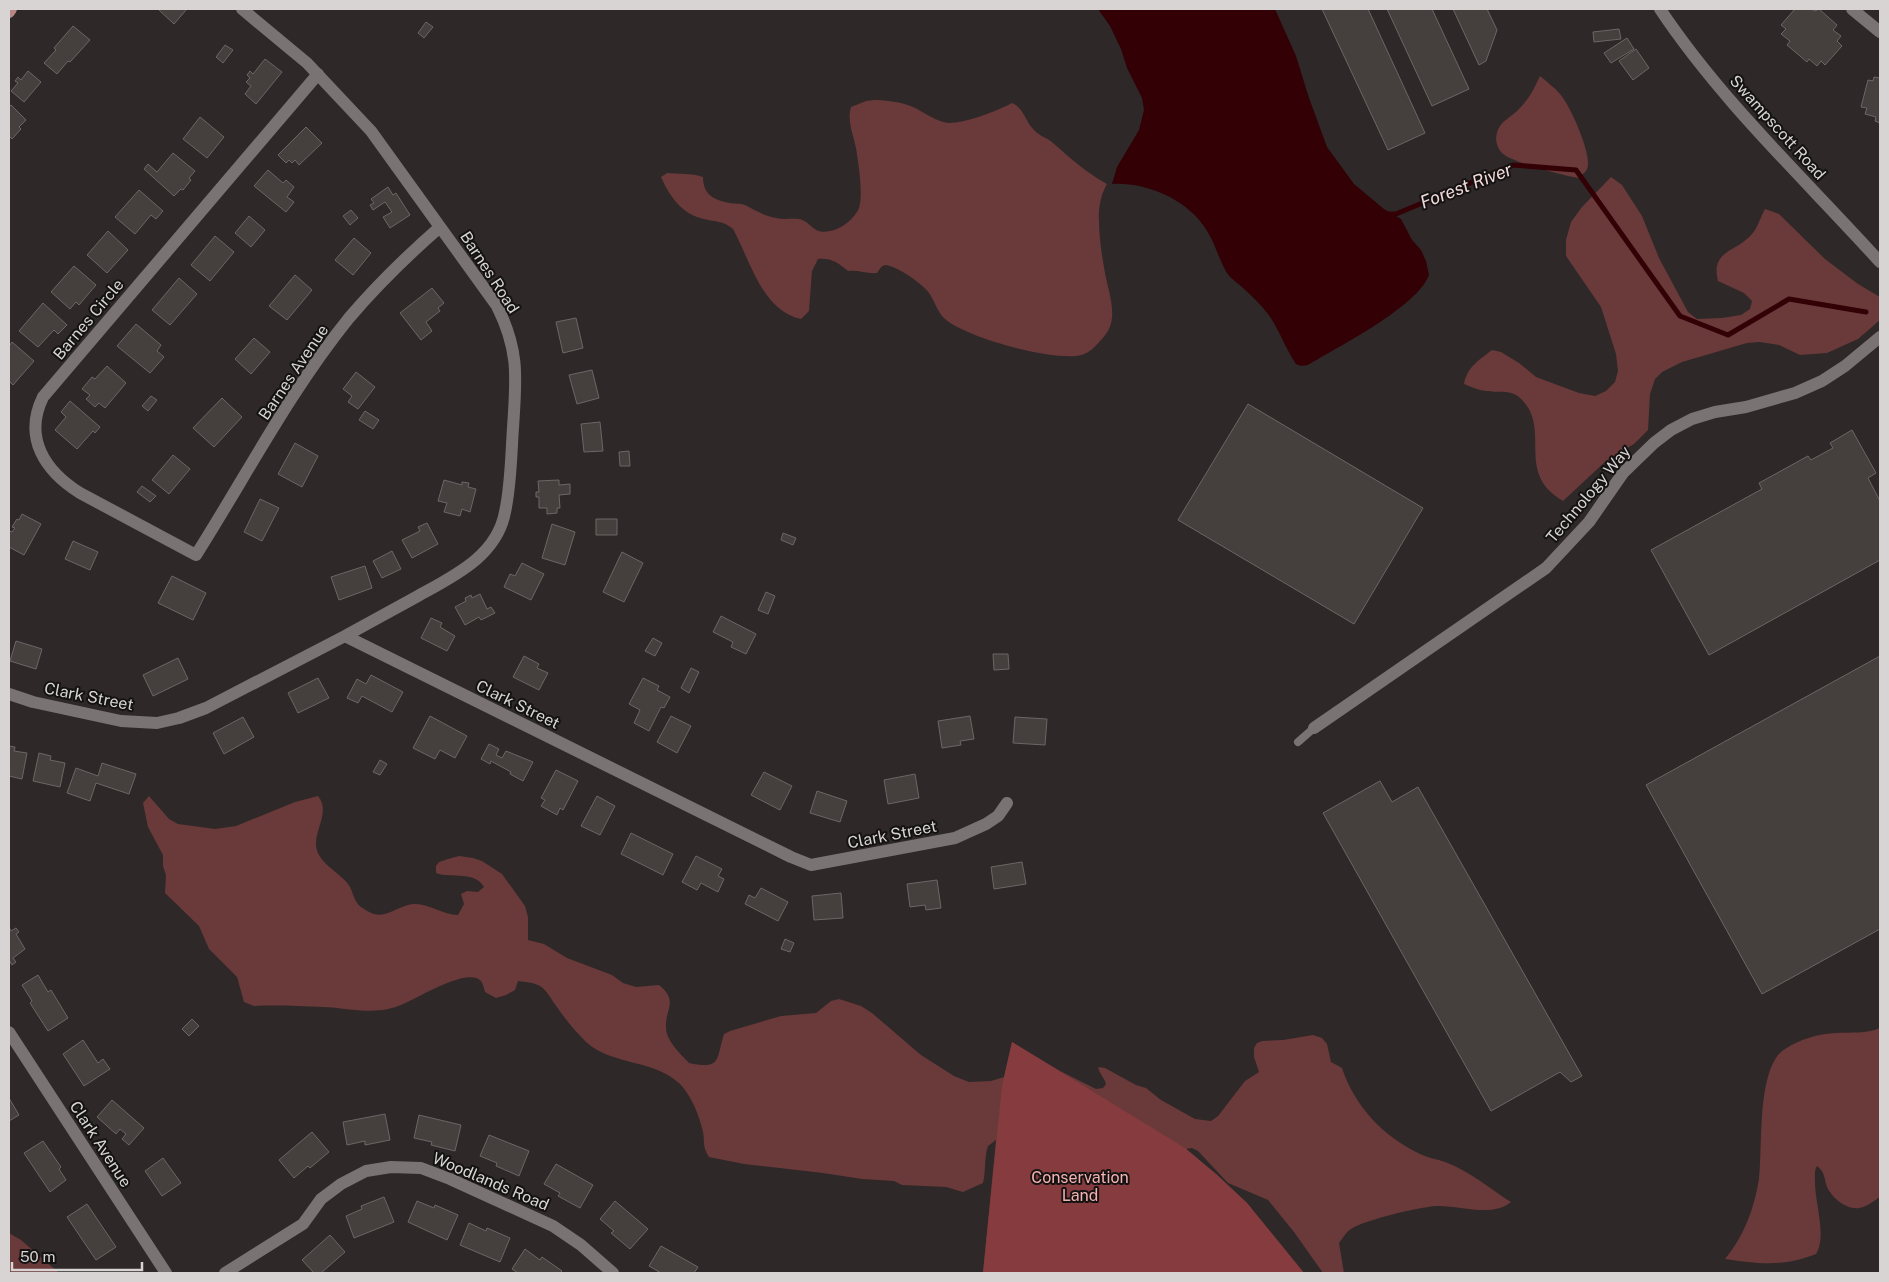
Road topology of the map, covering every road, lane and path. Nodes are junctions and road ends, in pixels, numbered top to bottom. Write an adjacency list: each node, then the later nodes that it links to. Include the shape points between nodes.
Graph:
1 (11, 9): 5 (main road)
2 (242, 9): 7 (street, Barnes Road)
3 (1660, 9): 9 (street, Swampscott Road, via 1699,64)
4 (1852, 9): 6 (street)
5 (9, 12)
6 (1880, 32)
7 (318, 74): 8 (street, Barnes Road, via 370,131); 11 (street, Barnes Circle, via 43,397 39,406 37,442 54,473 80,493)
8 (440, 227): 11 (street, Barnes Avenue, via 410,253 348,319 309,374); 12 (street, Barnes Road, via 497,306 514,350 515,389 505,513 489,547 464,570)
9 (1880, 262)
10 (1880, 337): 14 (street, Technology Way, via 1845,366 1795,393 1715,412 1671,430 1623,473 1590,522 1546,568)
11 (196, 555)
12 (345, 636): 13 (street, Clark Street, via 206,708 157,723 121,721); 16 (street, Clark Street, via 811,865 955,838 998,816)
13 (9, 694)
14 (1314, 728): 15 (lane)
15 (1298, 742)
16 (1007, 803)
17 (9, 1032): 18 (street, Clark Avenue)
18 (166, 1273)
19 (225, 1273): 20 (street, Woodlands Road, via 303,1224 321,1200 341,1184 366,1171 392,1167 421,1168 520,1210 553,1226)
20 (613, 1273)

